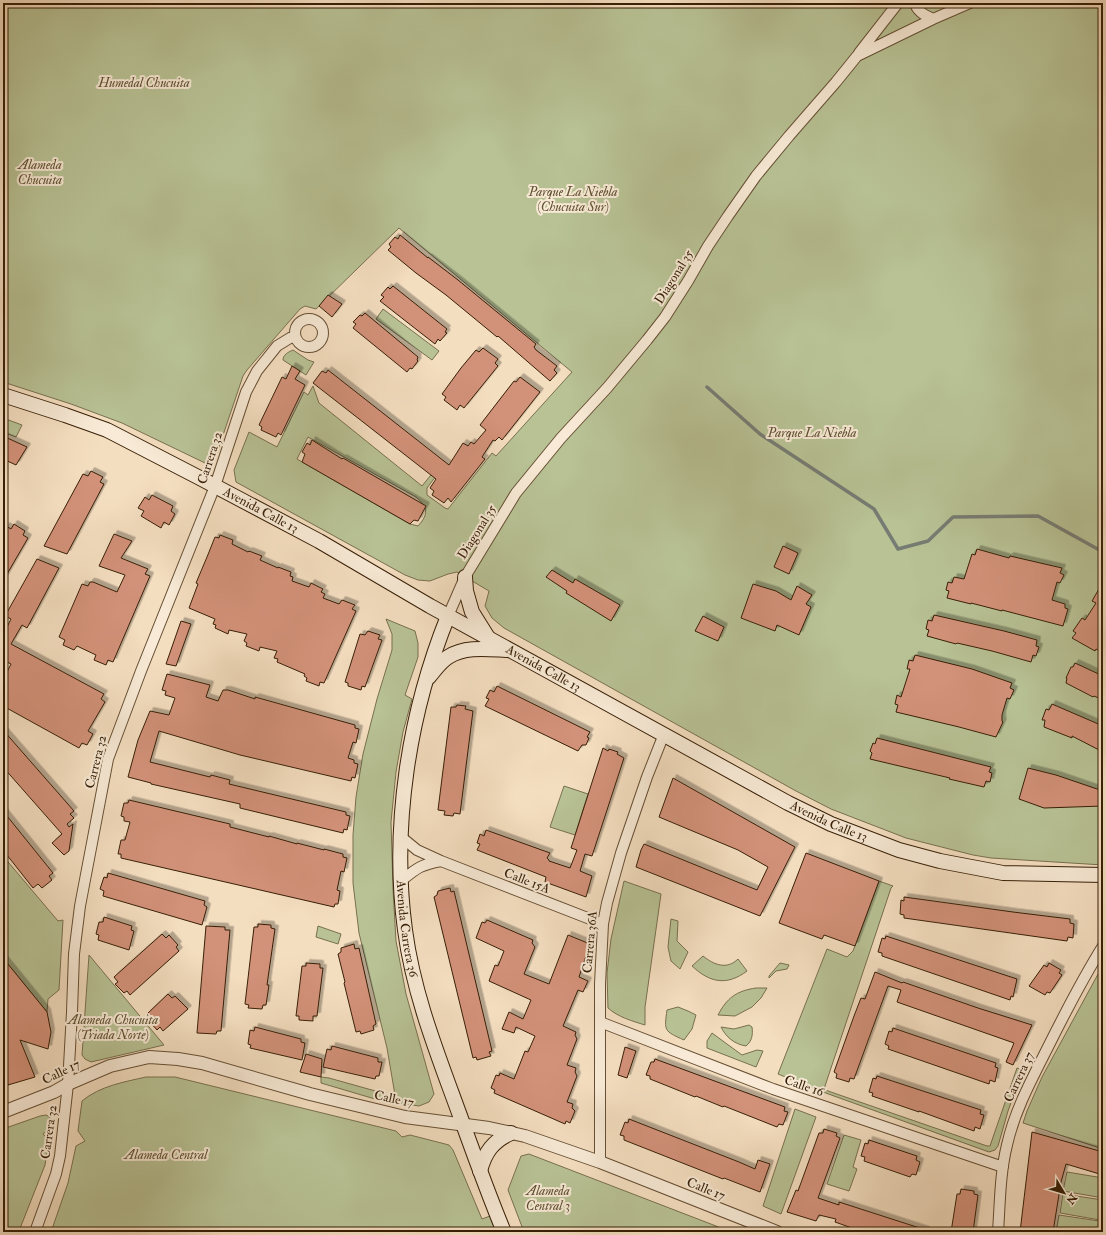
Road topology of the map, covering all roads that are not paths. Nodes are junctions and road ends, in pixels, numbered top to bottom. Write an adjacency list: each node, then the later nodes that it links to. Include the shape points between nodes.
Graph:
1 (898, 3): 5 (street)
2 (915, 3): 4 (street, via 922,14)
3 (970, 3): 4 (street, Diagonal 35)
4 (933, 19): 5 (street, Diagonal 35)
5 (857, 56): 9 (street, Diagonal 35, via 756,176 708,246 665,317 516,493)
6 (295, 337): 8 (street, Carrera 32, via 277,346 257,371 246,392)
7 (3, 396): 8 (main road, Avenida Calle 13, via 107,430)
8 (215, 486): 10 (main road, Avenida Calle 13, via 319,541); 22 (street, Carrera 32, via 108,759 80,906 74,954)
9 (465, 576): 10 (street, Diagonal 35); 11 (main road, via 466,592 472,612)
10 (448, 616): 11 (main road, Avenida Calle 13); 13 (main road, Avenida Carrera 36)
11 (488, 638): 12 (main road, Avenida Calle 13)
12 (511, 650): 13 (main road, via 470,649 459,652 440,664); 14 (main road, Avenida Calle 13)
13 (426, 680): 15 (main road, Avenida Carrera 36, via 416,717 406,774)
14 (664, 734): 17 (main road, Avenida Calle 13, via 831,824 899,850 1003,873); 19 (street, Carrera 36A, via 614,874)
15 (400, 836): 16 (street, Calle 15A, via 417,850); 18 (main road, Avenida Carrera 36)
16 (441, 862): 18 (street, via 425,864); 19 (street, Calle 15A)
17 (1103, 875)
18 (400, 881): 24 (main road, Avenida Carrera 36, via 414,981 431,1038)
19 (603, 924): 21 (street, Carrera 36A)
20 (1103, 946): 27 (street, Carrera 37, via 1027,1086 1016,1113)
21 (600, 1022): 26 (street, Carrera 36A); 27 (street, Calle 16, via 774,1089)
22 (68, 1084): 23 (street, Calle 17); 24 (street, Calle 17, via 110,1066 149,1057 178,1059 202,1063 310,1094 406,1117); 29 (street, Carrera 32, via 56,1174)
23 (3, 1112)
24 (464, 1125): 25 (street, Calle 17); 28 (main road, Avenida Carrera 36)
25 (511, 1133): 26 (street, Calle 17); 28 (main road, via 488,1150)
26 (600, 1162): 31 (street, Calle 17)
27 (1003, 1167): 32 (street, Carrera 37)
28 (480, 1171): 30 (main road, Avenida Carrera 36)
29 (35, 1232)
30 (504, 1232)
31 (777, 1232)
32 (998, 1232)

